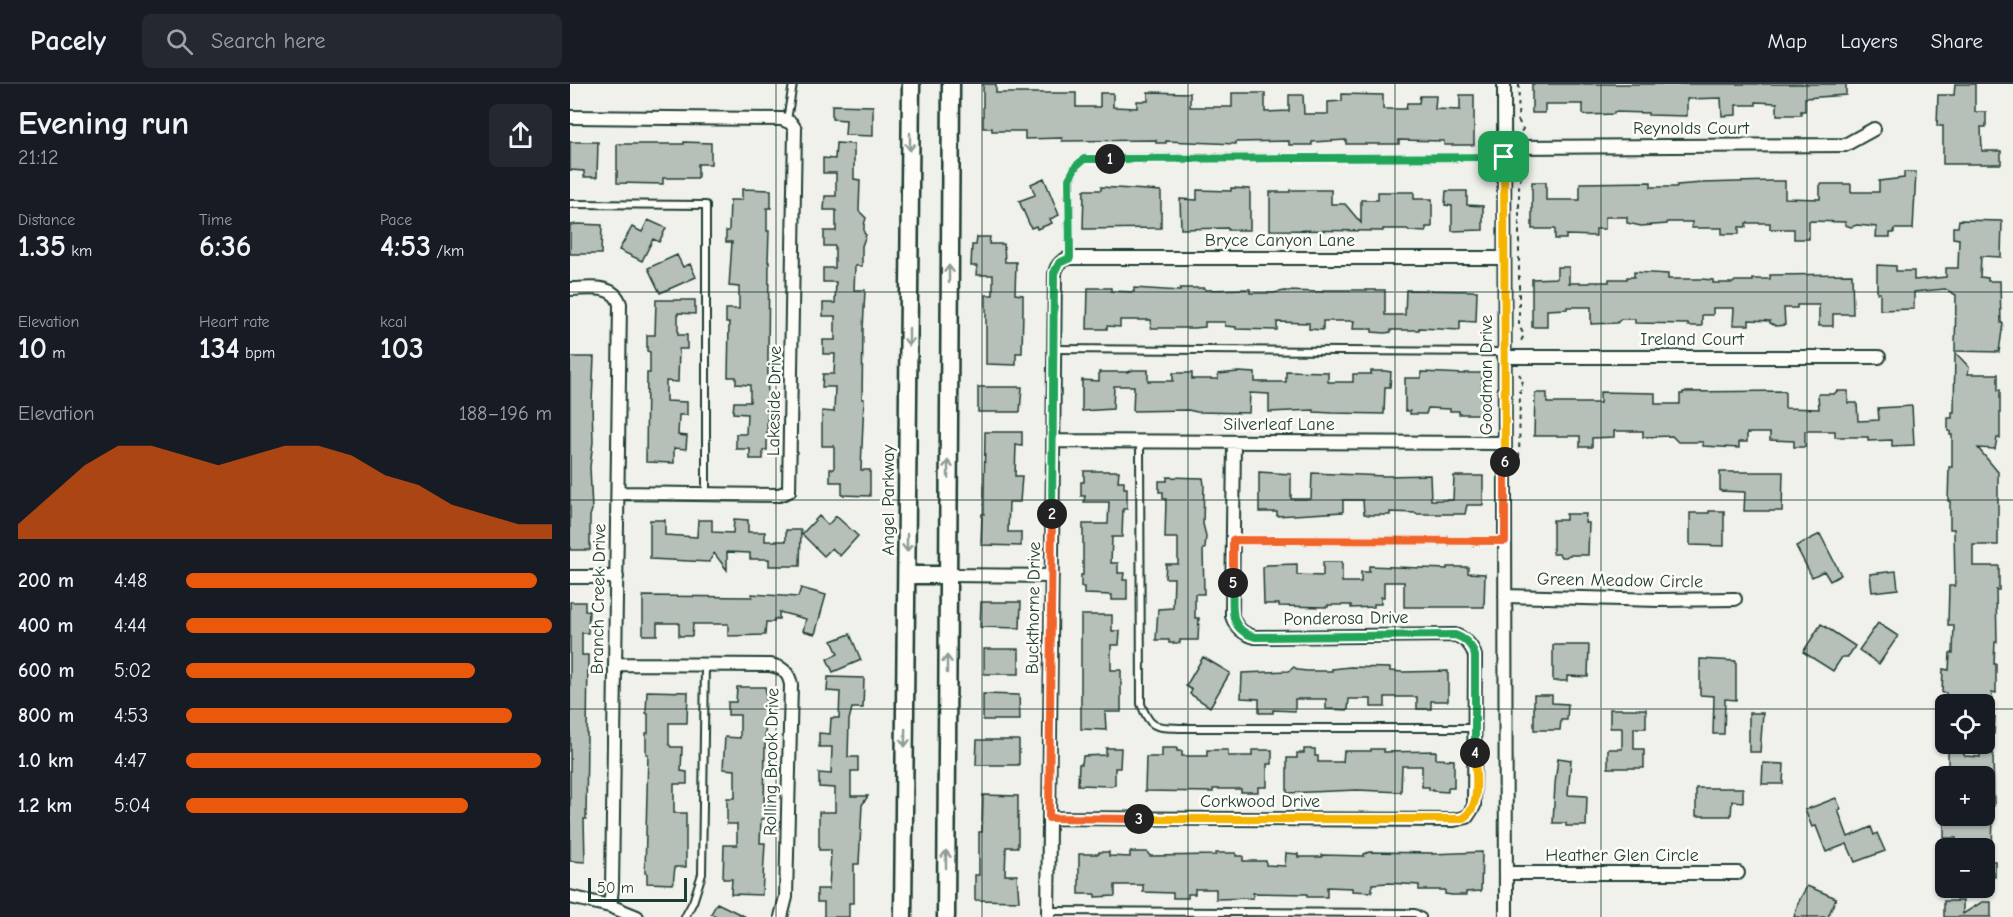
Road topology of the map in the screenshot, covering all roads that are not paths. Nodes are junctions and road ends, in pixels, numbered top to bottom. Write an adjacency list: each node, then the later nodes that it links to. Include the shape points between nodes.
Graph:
1 (793, 84): 6 (lane)
2 (911, 84): 24 (main road, Angel Parkway, one-way to 24)
3 (951, 84): 25 (main road, one-way to 3)
4 (1504, 84): 8 (street, Goodman Drive)
5 (570, 117): 6 (street)
6 (787, 120): 21 (street, Lakeside Drive, via 795,129 796,139 789,491 779,495)
7 (1874, 129): 8 (street, Reynolds Court, via 1845,145)
8 (1504, 152): 10 (lane, via 1084,159 1069,179); 11 (street, Goodman Drive)
9 (570, 204): 21 (lane, via 706,205)
10 (1070, 258): 11 (street, Bryce Canyon Lane); 13 (street, Buckthorne Drive, via 1058,265 1054,273)
11 (1504, 258): 14 (street, Goodman Drive)
12 (570, 289): 20 (street, Branch Creek Drive, via 604,289 615,294 620,304)
13 (1054, 349): 14 (lane); 16 (street, Buckthorne Drive)
14 (1504, 354): 15 (street, Ireland Court); 19 (street, Goodman Drive)
15 (1879, 357)
16 (1053, 441): 17 (street, Silverleaf Lane); 26 (street, Buckthorne Drive)
17 (1140, 441): 18 (street, Silverleaf Lane); 33 (lane, via 1141,704 1147,720 1156,727 1179,728)
18 (1234, 442): 19 (street, Silverleaf Lane); 22 (street, Ponderosa Drive)
19 (1505, 443): 23 (street, Goodman Drive)
20 (618, 494): 21 (street, Lakeside Drive); 28 (street, Branch Creek Drive)
21 (706, 495)
22 (1233, 540): 23 (lane); 33 (street, Ponderosa Drive, via 1232,616 1240,630 1255,637 1455,635 1473,649 1475,656)
23 (1505, 541): 29 (street, Goodman Drive)
24 (907, 574): 25 (main road); 44 (main road, Angel Parkway, one-way to 44)
25 (948, 575): 26 (street); 45 (main road, one-way to 25)
26 (1052, 576): 35 (street, Buckthorne Drive)
27 (570, 577): 28 (street)
28 (617, 577): 31 (street, Branch Creek Drive)
29 (1505, 596): 30 (street, Green Meadow Circle); 36 (street, Goodman Drive)
30 (1735, 599)
31 (615, 664): 32 (street, Rolling Brook Drive); 39 (street, Branch Creek Drive)
32 (705, 665): 42 (lane, via 702,874); 43 (street, Rolling Brook Drive, via 777,666 790,679 786,897)
33 (1475, 728): 34 (street, Ponderosa Drive, via 1475,800)
34 (1470, 813): 35 (street, Corkwood Drive, via 1454,820)
35 (1049, 818): 40 (street, Buckthorne Drive)
36 (1506, 873): 37 (street, Heather Glen Circle); 47 (street, Goodman Drive)
37 (1738, 873)
38 (570, 897): 39 (street)
39 (610, 906): 41 (street)
40 (1048, 914): 46 (lane, via 1415,913)
41 (637, 917)
42 (685, 917)
43 (781, 917)
44 (903, 917)
45 (946, 917)
46 (1422, 917)
47 (1506, 917)

